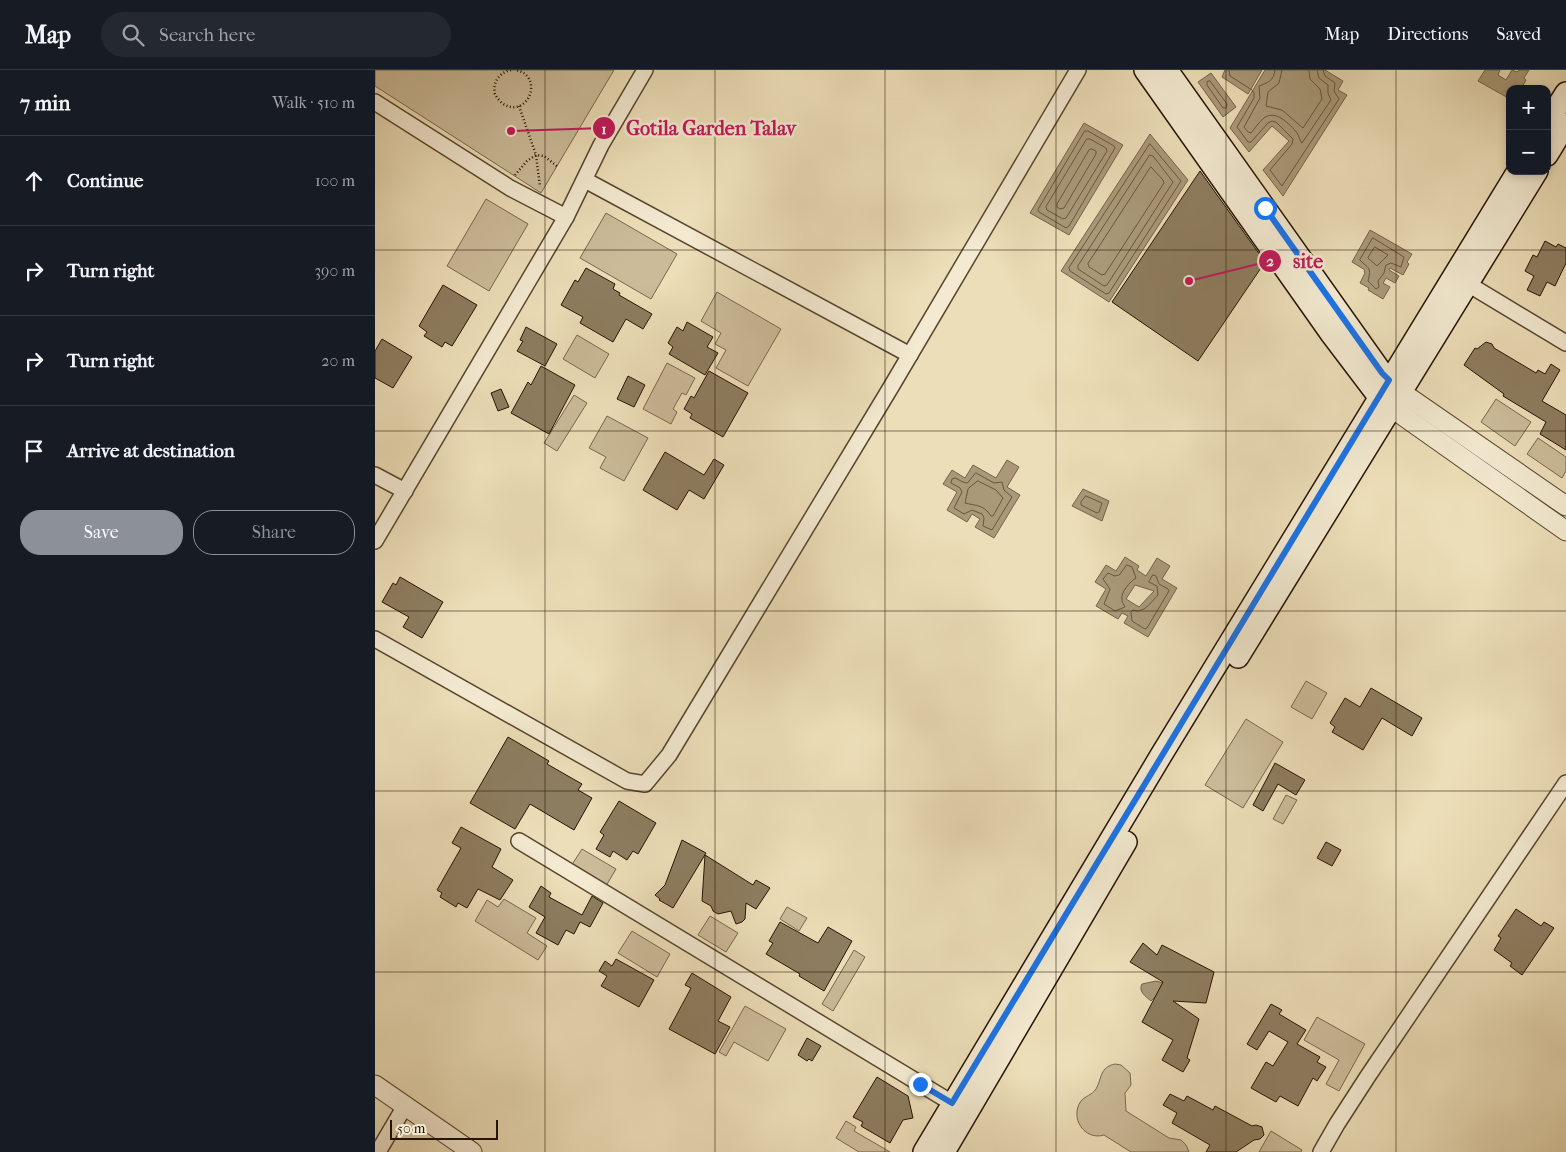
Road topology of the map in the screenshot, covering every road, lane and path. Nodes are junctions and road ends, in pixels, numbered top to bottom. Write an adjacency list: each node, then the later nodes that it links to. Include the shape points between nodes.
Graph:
1 (506, 70): 2 (path); 10 (path, via 496,81 496,96 506,106)
2 (511, 70)
3 (516, 70): 10 (path, via 526,75 532,88 526,102)
4 (645, 70): 19 (street, via 601,145)
5 (1078, 70): 24 (street)
6 (1145, 70): 25 (main road, via 1332,335)
7 (1167, 70): 25 (main road, via 1382,373)
8 (1566, 93): 11 (main road)
9 (375, 102): 21 (street, via 510,188)
10 (519, 106): 14 (path)
11 (1551, 117)
12 (1566, 124): 13 (main road)
13 (1551, 148)
14 (536, 155): 15 (path, via 544,156); 18 (path); 20 (path)
15 (558, 167)
16 (1516, 175): 25 (main road)
17 (1535, 175): 22 (main road)
18 (515, 176)
19 (585, 180): 21 (street); 24 (street)
20 (541, 194)
21 (566, 217): 27 (street)
22 (1468, 284): 23 (street); 25 (main road)
23 (1566, 343)
24 (910, 355): 31 (street, via 669,754 645,784 627,781)
25 (1390, 394): 28 (street); 29 (street); 35 (main road); 40 (main road)
26 (375, 475): 27 (street)
27 (405, 491): 30 (street)
28 (1566, 506)
29 (1566, 531)
30 (375, 541)
31 (375, 639)
32 (1566, 783): 41 (street, via 1368,1076)
33 (519, 841): 35 (street)
34 (375, 1085): 36 (street)
35 (952, 1103): 39 (main road)
36 (405, 1106): 37 (street); 38 (street)
37 (378, 1152)
38 (472, 1152)
39 (924, 1152)
40 (945, 1152)
41 (1321, 1152)

